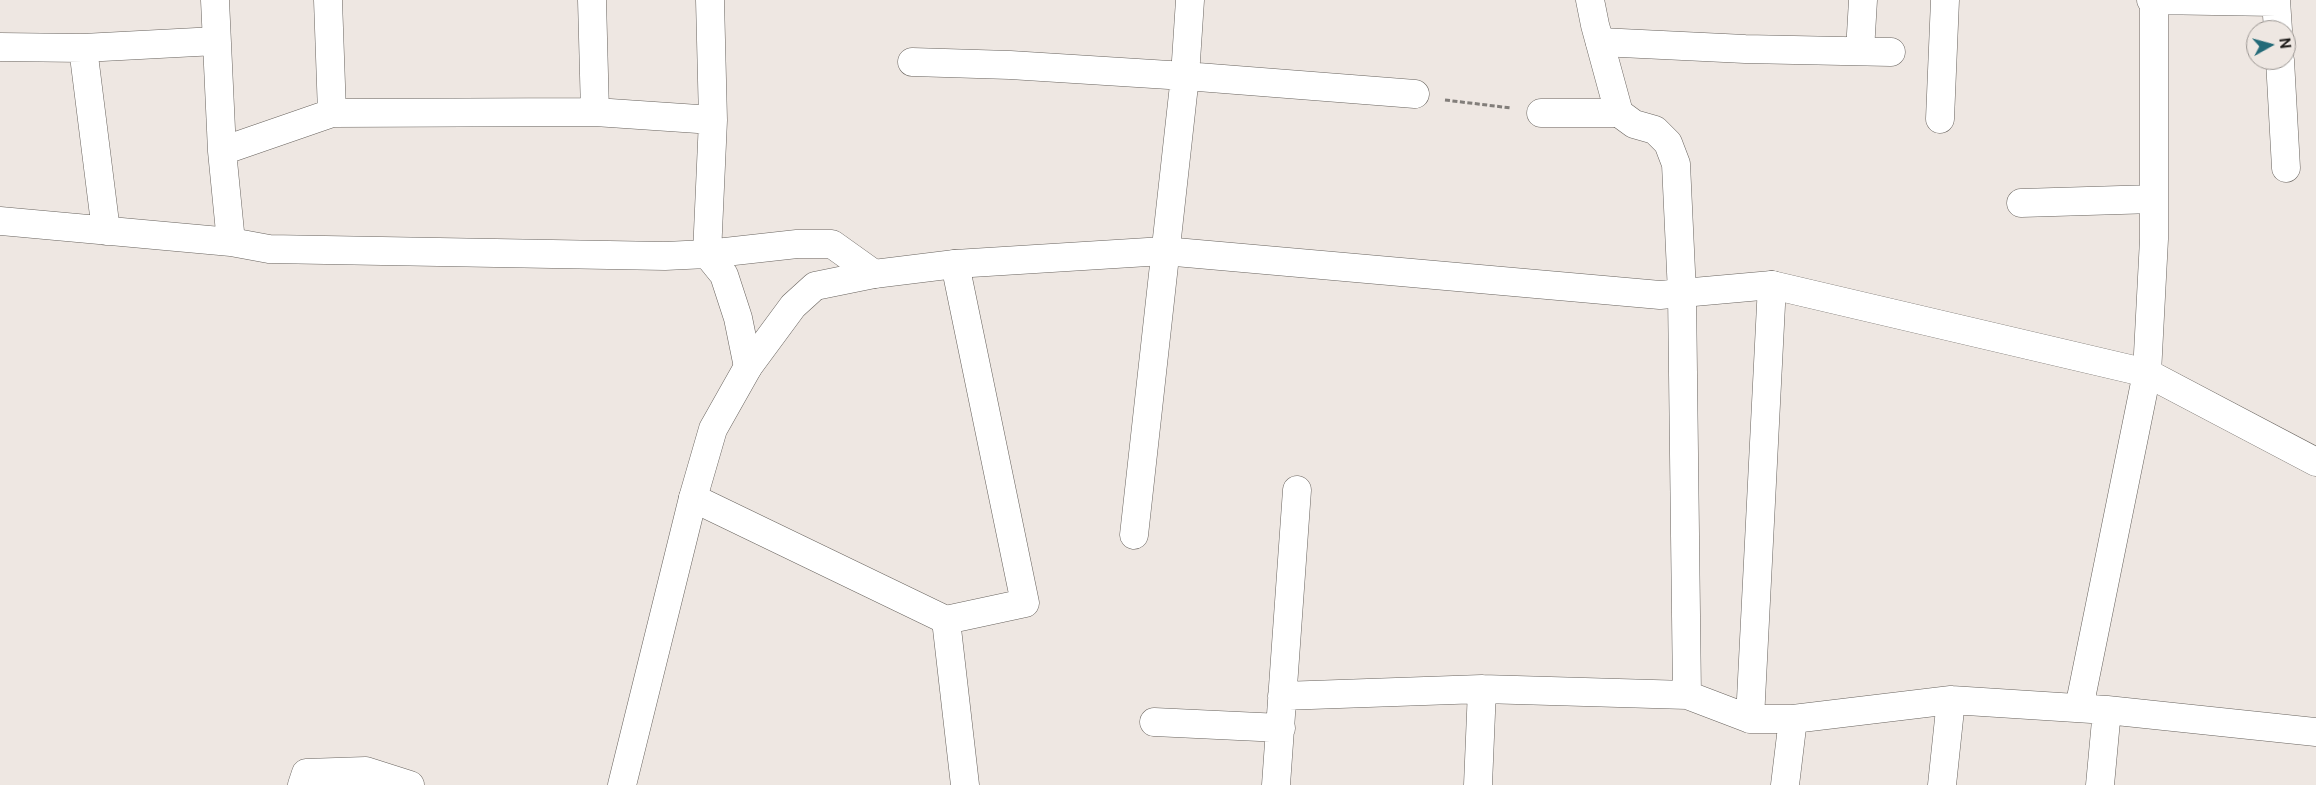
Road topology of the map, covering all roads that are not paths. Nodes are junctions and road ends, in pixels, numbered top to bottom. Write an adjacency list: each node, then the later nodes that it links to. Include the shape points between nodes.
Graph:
1 (215, 0): 12 (street)
2 (328, 0): 24 (street)
3 (592, 0): 22 (street)
4 (710, 0): 27 (street)
5 (1190, 0): 20 (street)
6 (1590, 0): 13 (street)
7 (1863, 0): 16 (street)
8 (1945, 0): 26 (street)
9 (2153, 0): 10 (street); 30 (street)
10 (2276, 1): 11 (street)
11 (2277, 20)
12 (216, 41): 15 (street); 28 (street)
13 (1600, 42): 16 (street); 23 (street)
14 (0, 47): 15 (street)
15 (83, 48): 33 (street)
16 (1860, 51): 17 (street)
17 (1891, 52)
18 (912, 62): 20 (street)
19 (2281, 70): 29 (street)
20 (1185, 76): 21 (street); 35 (street)
21 (1415, 94)
22 (595, 112): 24 (street); 27 (street)
23 (1619, 113): 25 (street); 40 (street, via 1634,124 1655,130 1668,143 1676,164)
24 (332, 114): 28 (street)
25 (1541, 114)
26 (1940, 119)
27 (712, 120): 36 (street)
28 (222, 151): 34 (street)
29 (2286, 168)
30 (2154, 199): 31 (street); 42 (street)
31 (2021, 203)
32 (0, 221): 33 (street)
33 (106, 231): 34 (street)
34 (231, 242): 36 (street, via 278,249)
35 (1164, 251): 37 (street); 40 (street, via 1645,294); 46 (street)
36 (707, 254): 38 (street, via 797,244 832,244); 41 (street, via 724,275 738,318)
37 (955, 264): 38 (street); 47 (street, via 1025,603)
38 (874, 274): 41 (street, via 815,286 793,306)
39 (1772, 285): 40 (street); 42 (street); 54 (street)
40 (1682, 293): 49 (street)
41 (748, 367): 45 (street, via 713,429)
42 (2146, 373): 43 (street); 52 (street)
43 (2316, 462)
44 (1297, 490): 50 (street)
45 (693, 498): 47 (street); 61 (street)
46 (1134, 535)
47 (946, 620): 62 (street)
48 (1482, 689): 49 (street); 50 (street); 64 (street)
49 (1687, 695): 54 (street)
50 (1282, 696): 57 (street)
51 (1951, 700): 52 (street); 55 (street); 66 (street)
52 (2079, 708): 53 (street)
53 (2107, 710): 58 (street); 67 (street)
54 (1750, 719): 55 (street)
55 (1793, 719): 65 (street)
56 (1154, 722): 57 (street)
57 (1281, 728): 63 (street)
58 (2316, 732)
59 (302, 785): 60 (street, via 306,773 366,771)
60 (410, 785)
61 (622, 785)
62 (965, 785)
63 (1276, 785)
64 (1478, 785)
65 (1785, 785)
66 (1942, 785)
67 (2100, 785)

